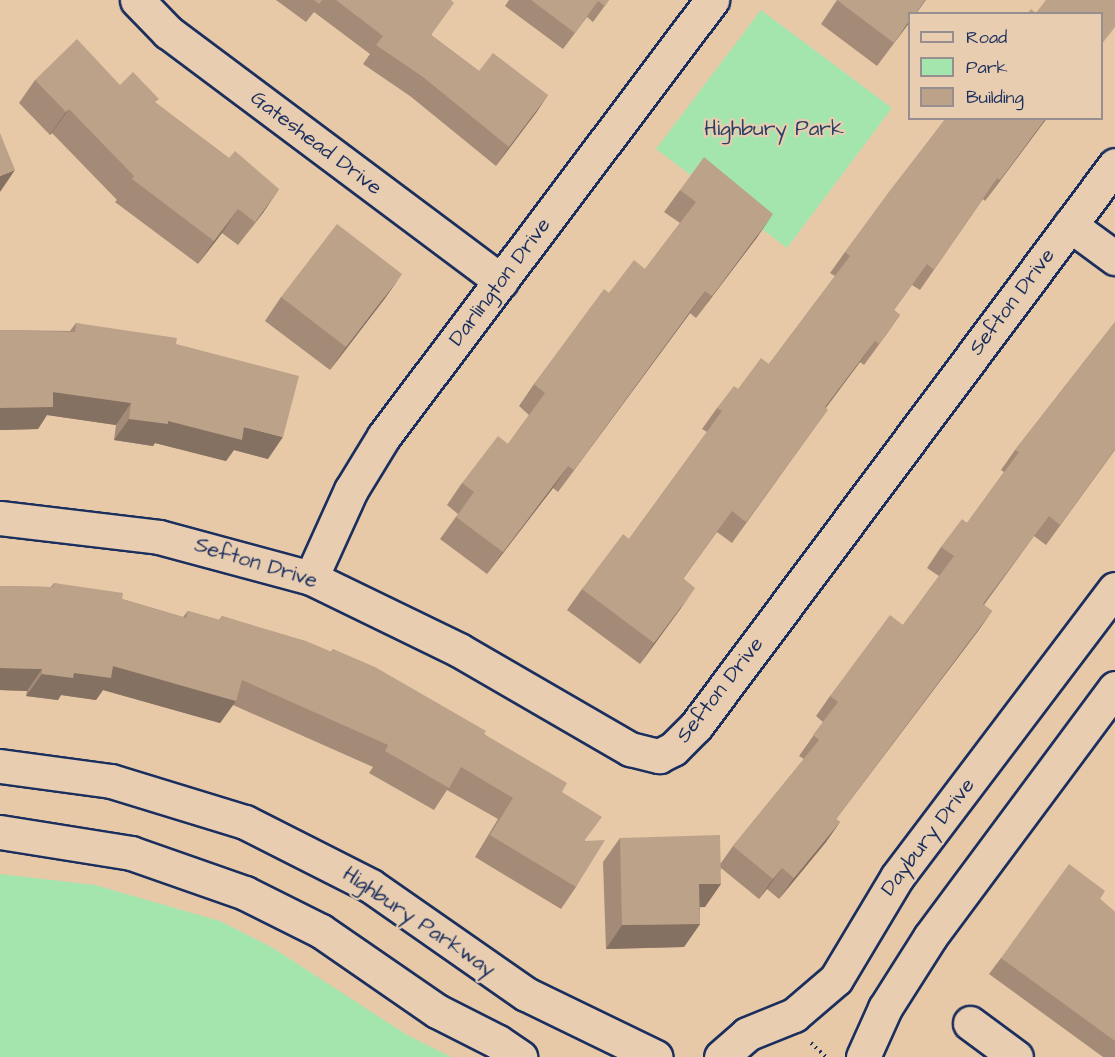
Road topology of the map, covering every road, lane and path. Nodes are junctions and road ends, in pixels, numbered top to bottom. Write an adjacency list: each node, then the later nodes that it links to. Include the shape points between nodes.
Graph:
1 (137, 0): 6 (street, Gateshead Drive, via 168,32)
2 (712, 0): 6 (street, Darlington Drive)
3 (1115, 165): 4 (street, Sefton Drive)
4 (1070, 225): 5 (street); 8 (street, Sefton Drive, via 696,726 673,749 659,756 630,749 459,650)
5 (1115, 258)
6 (501, 281): 8 (street, Darlington Drive, via 367,461)
7 (0, 518): 8 (street, Sefton Drive, via 159,537)
8 (311, 578)
9 (1115, 589): 16 (street, Daybury Drive, via 897,877 836,979 794,1015 747,1034)
10 (1115, 688): 17 (street, via 930,937 885,1008)
11 (0, 766): 15 (street, Highbury Parkway, via 111,781 245,822 371,886 526,994)
12 (0, 832): 14 (street, via 131,853 245,893 321,931 437,1011 498,1041)
13 (970, 1023): 18 (street)
14 (520, 1057)
15 (656, 1057)
16 (721, 1057)
17 (863, 1057)
18 (1016, 1057)

